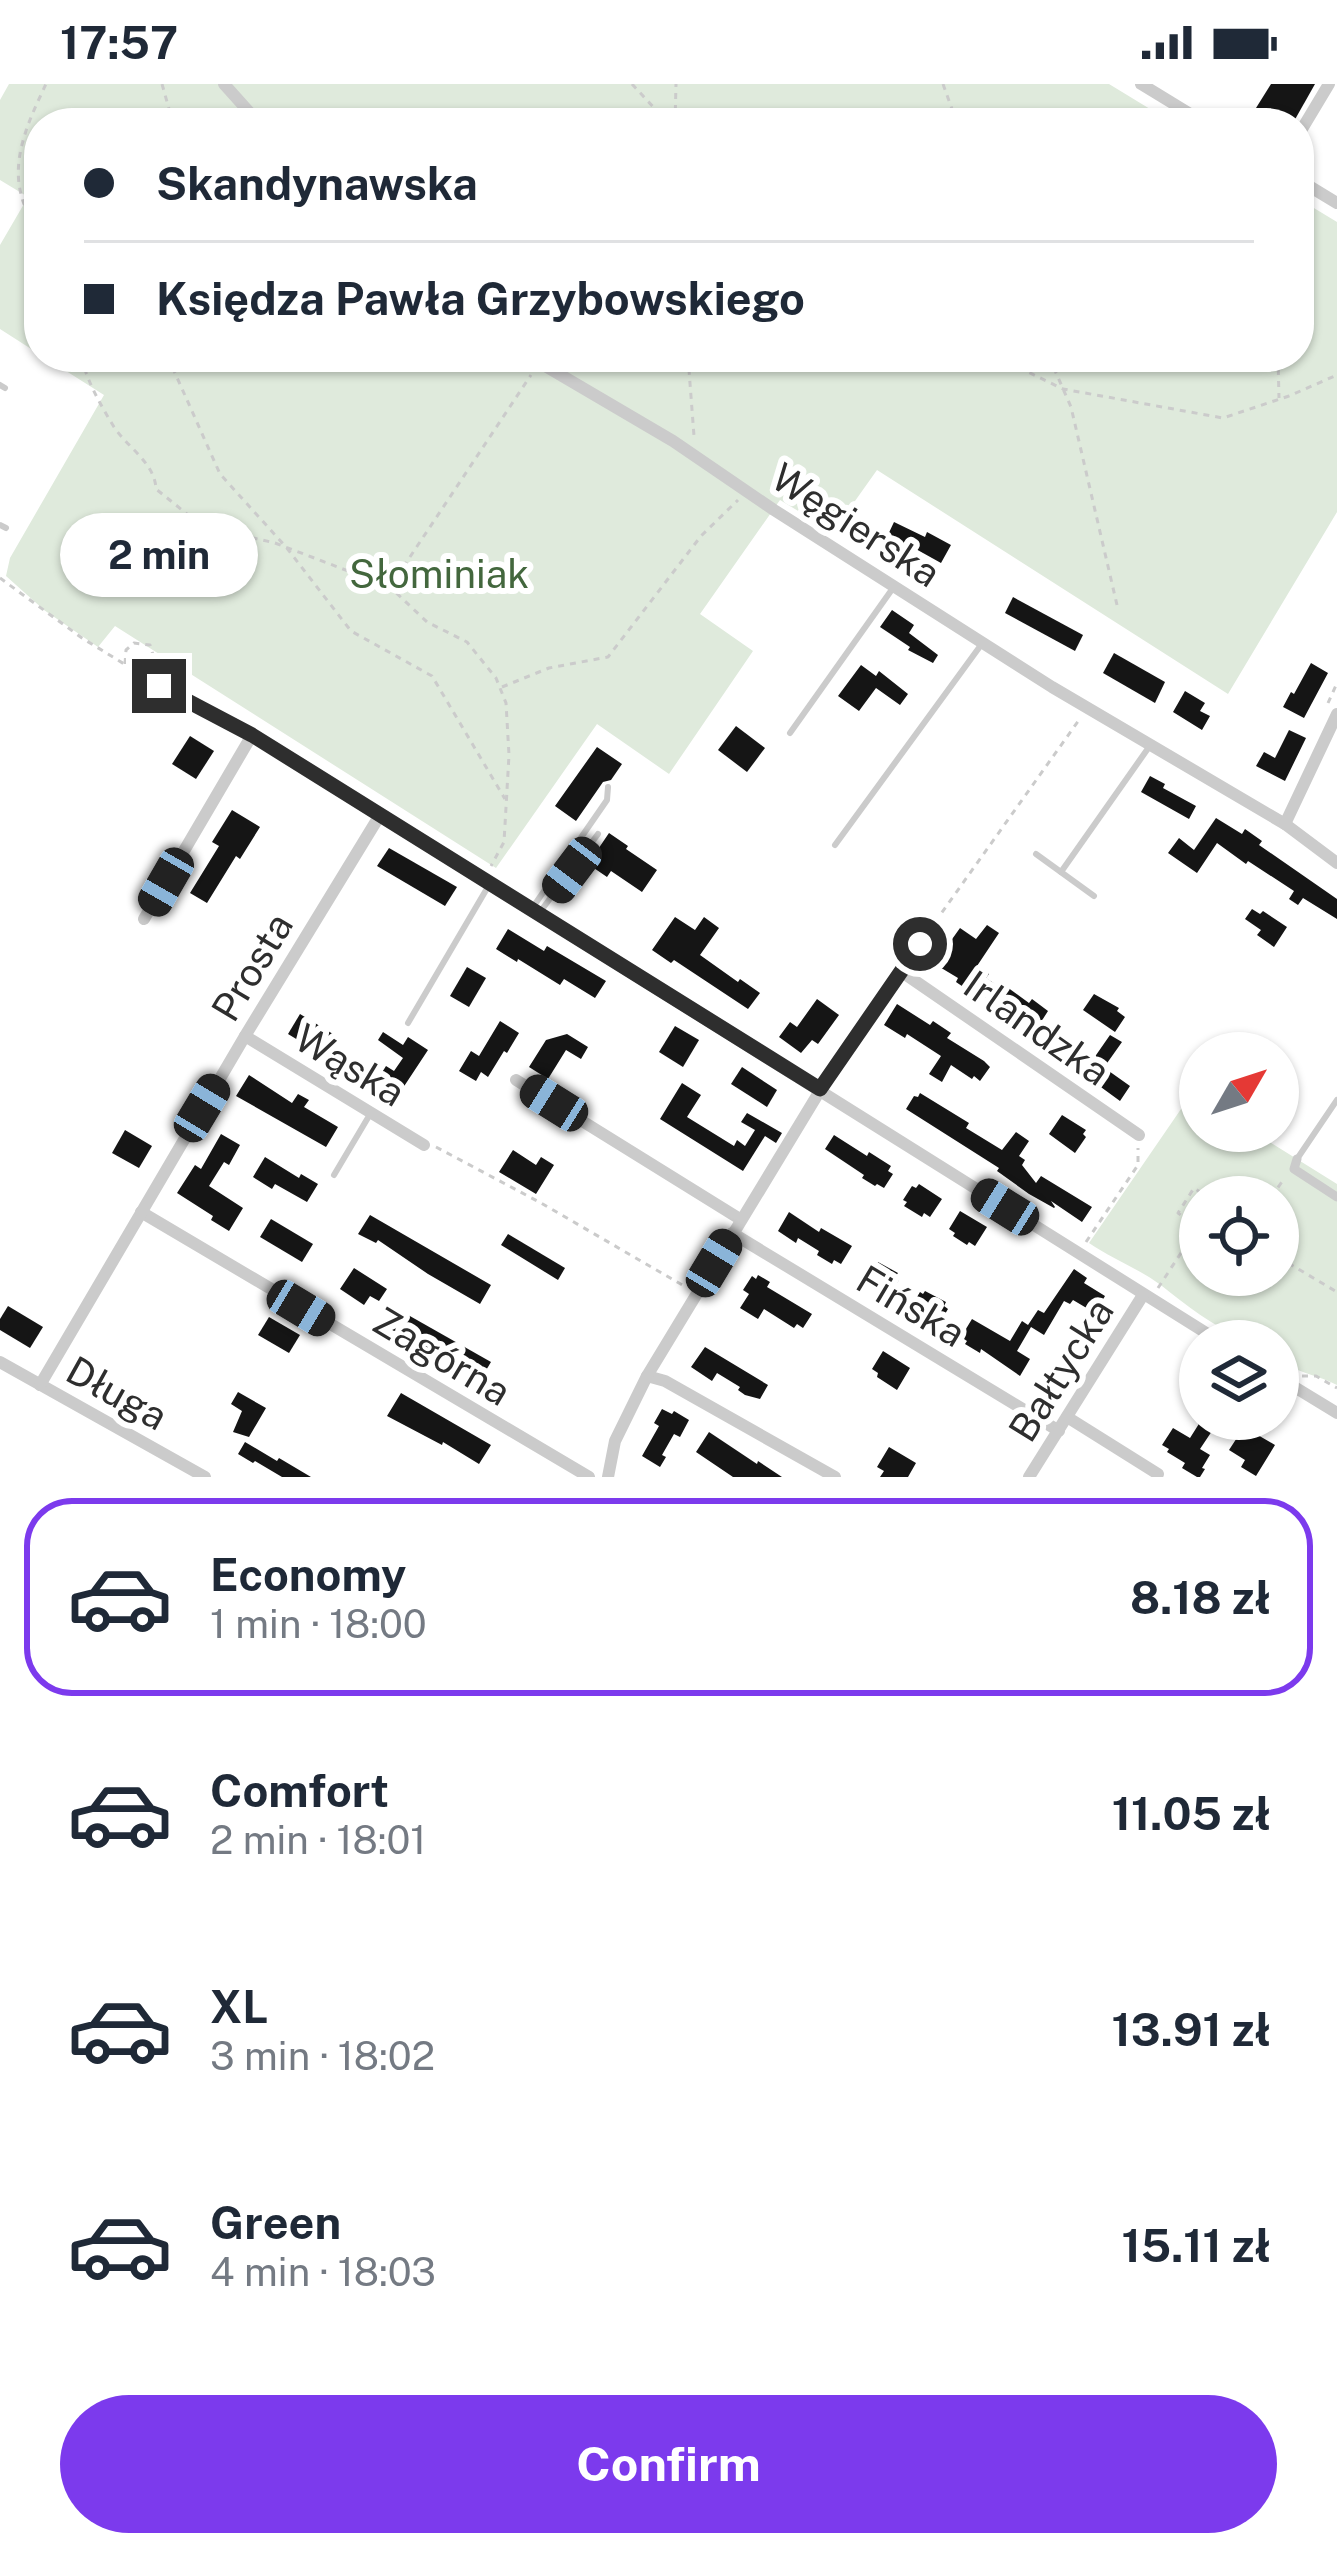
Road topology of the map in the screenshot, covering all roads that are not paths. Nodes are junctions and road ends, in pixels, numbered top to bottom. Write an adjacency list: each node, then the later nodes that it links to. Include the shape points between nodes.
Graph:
1 (224, 84): 3 (street)
2 (1141, 84): 4 (street)
3 (246, 108)
4 (1180, 108)
5 (556, 372): 6 (street, Węgierska)
6 (895, 585): 7 (street, Węgierska); 10 (lane)
7 (983, 642): 12 (street, Węgierska); 17 (lane)
8 (154, 682): 11 (street)
9 (1334, 711): 15 (street)
10 (790, 733)
11 (252, 735): 14 (street); 24 (street)
12 (1150, 744): 15 (street, Węgierska); 20 (lane)
13 (608, 787): 23 (lane, via 608,800)
14 (380, 815): 21 (street); 28 (street, Prosta)
15 (1285, 824): 19 (street, Węgierska)
16 (598, 834): 23 (lane)
17 (835, 845)
18 (1036, 854): 20 (lane)
19 (1337, 862)
20 (1061, 872): 22 (lane)
21 (486, 883): 23 (street); 27 (lane)
22 (1094, 896)
23 (534, 913): 30 (street)
24 (144, 919)
25 (920, 944): 26 (street)
26 (902, 971): 30 (street); 33 (street, Irlandzka)
27 (408, 1023)
28 (245, 1036): 32 (street, Wąska); 38 (street, Prosta)
29 (516, 1080): 39 (street)
30 (820, 1089): 39 (street); 41 (street)
31 (1337, 1100): 35 (lane)
32 (371, 1113): 34 (street, Wąska); 36 (lane)
33 (1139, 1135)
34 (424, 1145)
35 (1296, 1164): 37 (street)
36 (334, 1175)
37 (1337, 1197)
38 (141, 1213): 45 (street, Prosta); 51 (street, Zagórna)
39 (740, 1219): 40 (street)
40 (732, 1233): 44 (street); 48 (street, Fińska)
41 (1144, 1295): 42 (street); 48 (street, Bałtycka)
42 (1185, 1320)
43 (0, 1362): 45 (street, Długa)
44 (646, 1376): 52 (street, via 615,1441); 53 (street)
45 (40, 1385): 50 (street, Długa)
46 (1299, 1386): 47 (street)
47 (1337, 1413)
48 (1063, 1424): 49 (street, Fińska); 54 (street, Bałtycka)
49 (1159, 1474)
50 (205, 1477)
51 (589, 1477)
52 (608, 1477)
53 (835, 1477)
54 (1029, 1477)

